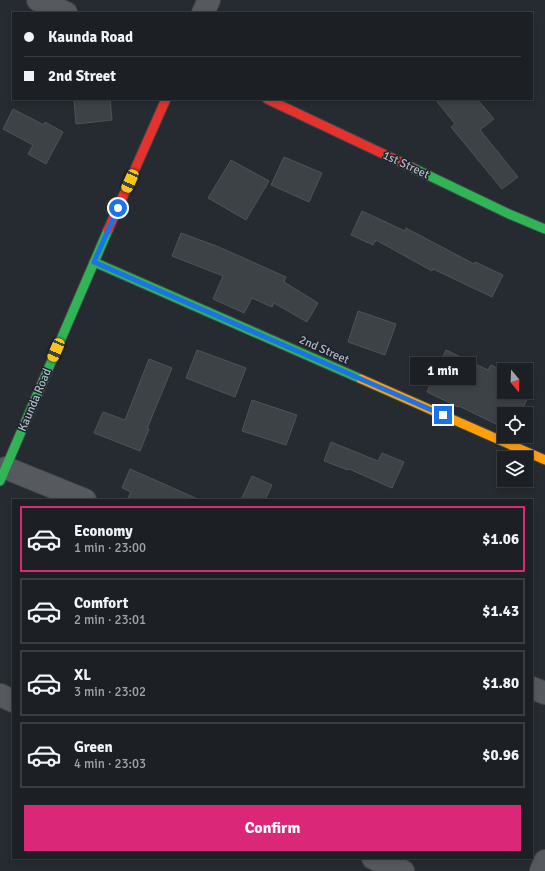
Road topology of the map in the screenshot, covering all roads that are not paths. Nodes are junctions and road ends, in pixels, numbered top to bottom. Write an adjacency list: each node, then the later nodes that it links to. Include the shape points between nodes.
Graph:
1 (38, 0): 4 (street)
2 (74, 0): 5 (street)
3 (209, 0): 6 (street)
4 (64, 12)
5 (80, 12)
6 (204, 12)
7 (166, 100): 10 (street, Kaunda Road)
8 (269, 100): 9 (street, 1st Street)
9 (545, 229)
10 (94, 262): 11 (street, 2nd Street); 12 (street, Kaunda Road)
11 (545, 460)
12 (3, 474): 13 (street)
13 (82, 499)
14 (533, 688): 15 (street)
15 (545, 693)
16 (0, 695): 17 (street)
17 (12, 701)
18 (375, 859): 20 (street)
19 (545, 861): 21 (street)
20 (403, 871)
21 (541, 871)

